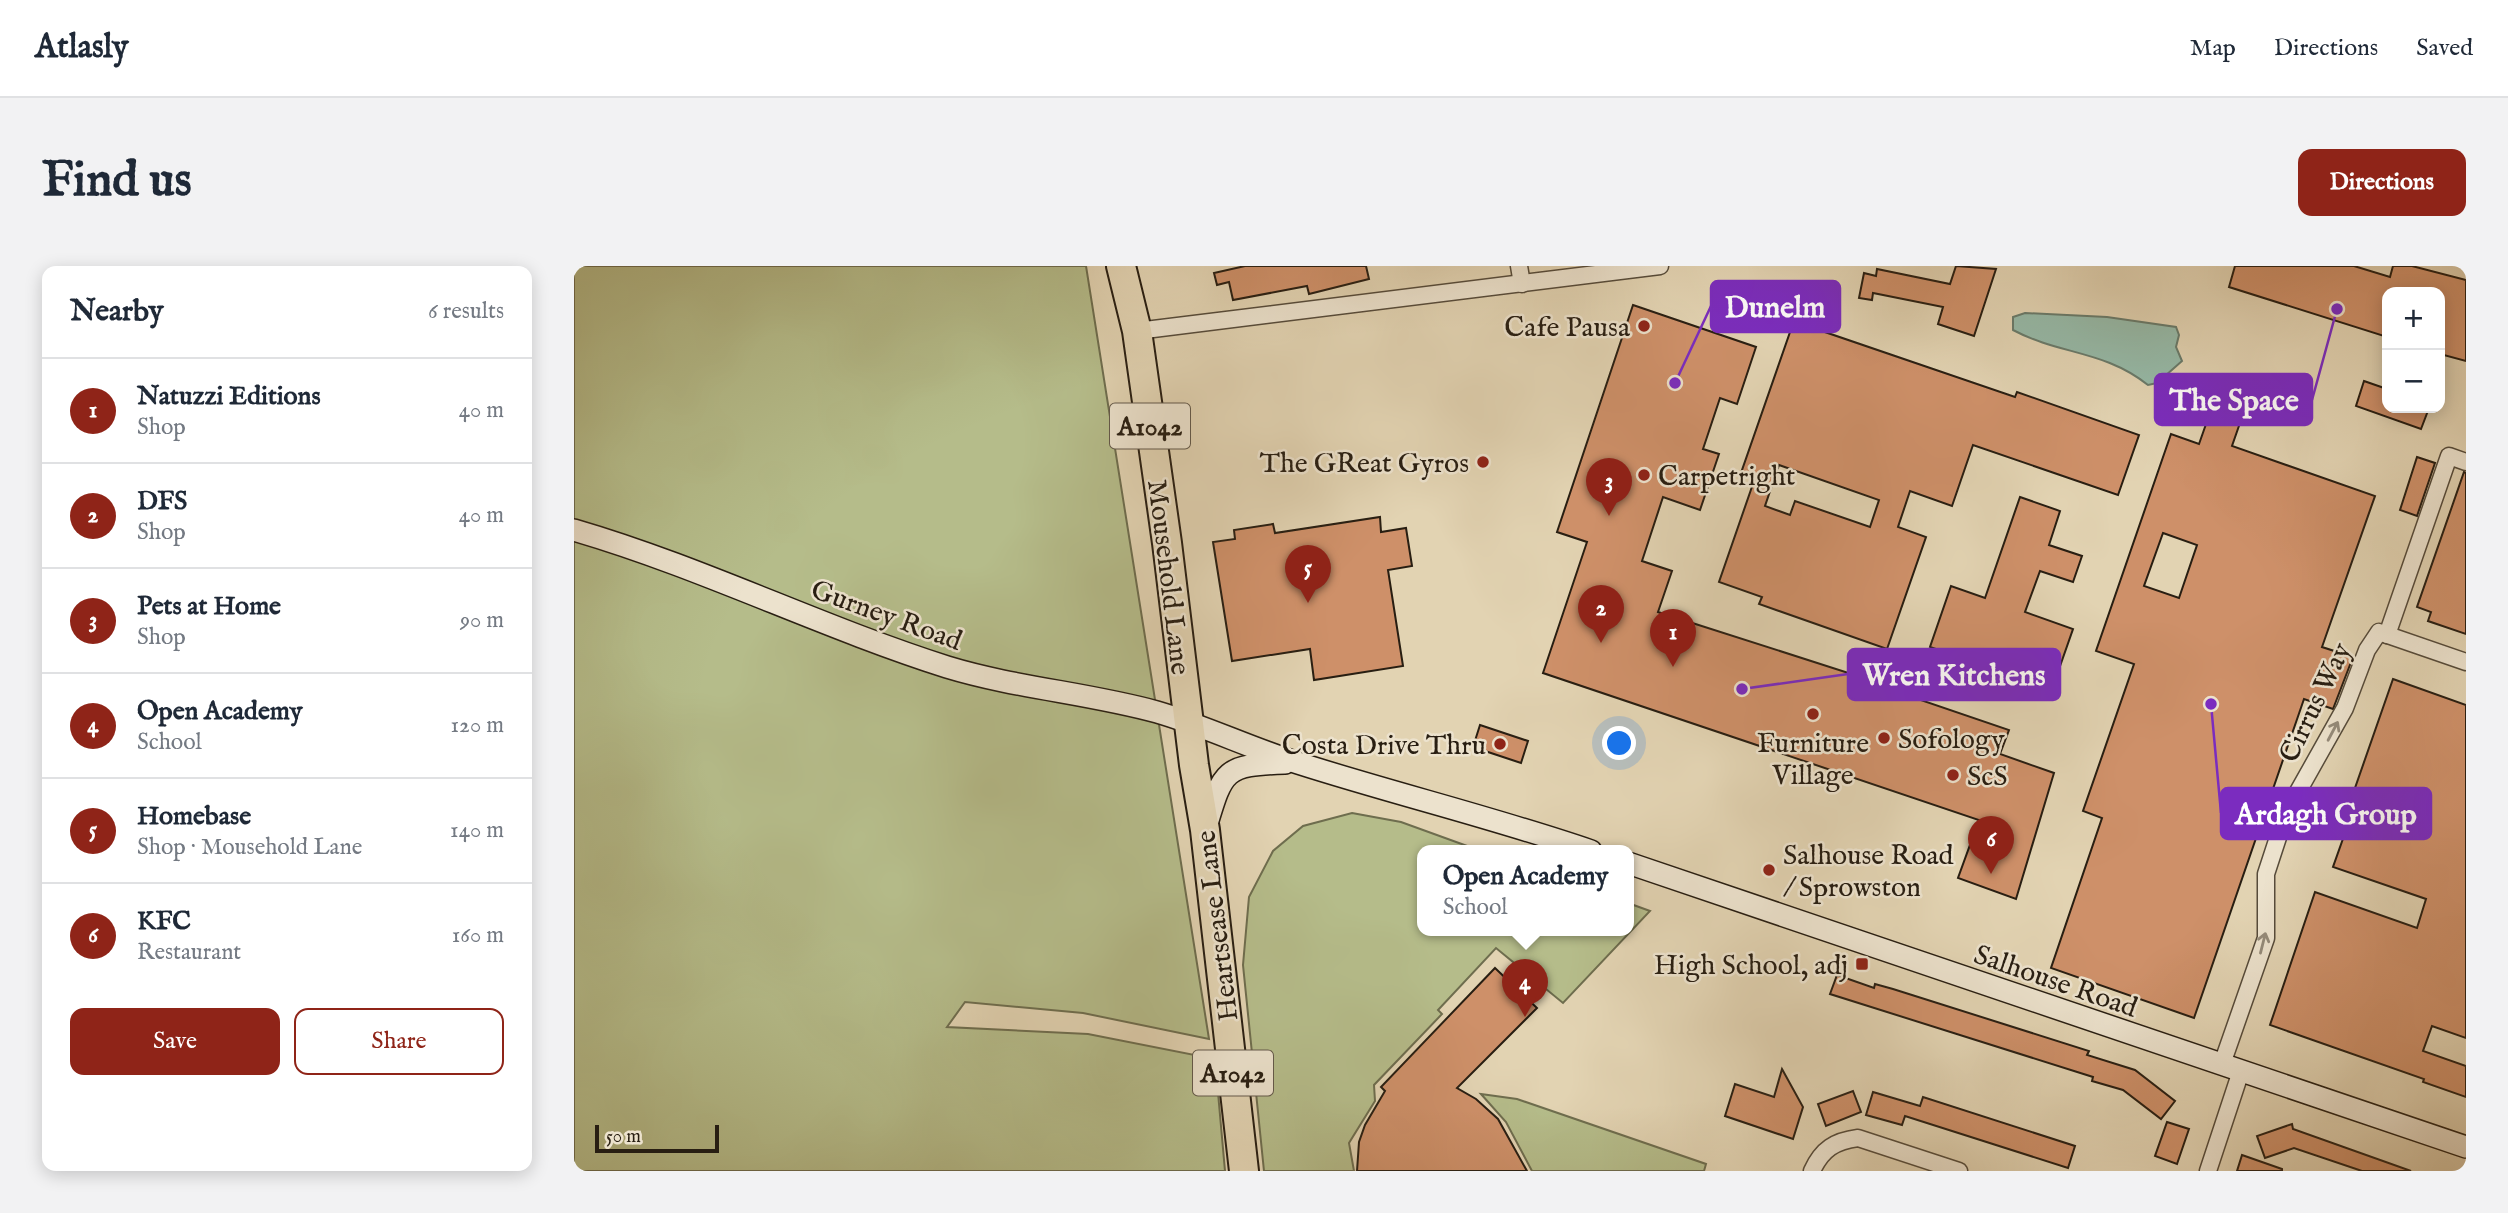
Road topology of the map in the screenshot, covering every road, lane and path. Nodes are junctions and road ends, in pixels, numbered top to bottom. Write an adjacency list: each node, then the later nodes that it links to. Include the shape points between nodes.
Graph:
1 (1121, 266): 5 (highway, Mousehold Lane / A1042)
2 (1519, 266): 4 (street)
3 (1660, 266): 4 (street)
4 (1522, 284): 5 (street)
5 (1137, 331): 10 (highway, Mousehold Lane / A1042)
6 (2466, 462): 8 (street, Cirrus Way, via 2449,456)
7 (574, 530): 10 (street, Gurney Road, via 946,667)
8 (2387, 635): 9 (street); 15 (street, Cirrus Way, one-way to 8, via 2266,938 2266,874 2287,813 2345,708 2367,650 2379,632)
9 (2466, 662)
10 (1188, 723): 11 (street); 12 (highway, Heartsease Lane / A1042)
11 (1298, 763): 12 (street, via 1246,765 1233,770 1219,783); 13 (street)
12 (1205, 830): 17 (highway, Heartsease Lane / A1042)
13 (1574, 845)
14 (1634, 865): 15 (street, Salhouse Road)
15 (2232, 1068): 16 (street, Salhouse Road); 20 (street)
16 (2466, 1147)
17 (1244, 1171)
18 (1812, 1171): 19 (street, via 1829,1146 1858,1138)
19 (1959, 1171)
20 (2208, 1171)

